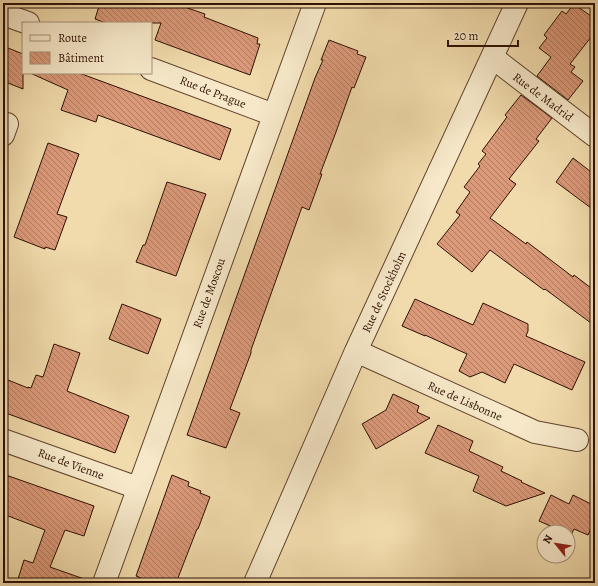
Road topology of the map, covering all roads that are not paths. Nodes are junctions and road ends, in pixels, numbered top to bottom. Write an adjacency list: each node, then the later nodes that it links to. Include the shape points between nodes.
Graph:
1 (315, 3): 7 (street, Rue de Moscou)
2 (517, 3): 5 (street, Rue de Stockholm)
3 (3, 14): 4 (street)
4 (25, 22)
5 (492, 57): 8 (street, Rue de Madrid); 9 (street, Rue de Stockholm)
6 (152, 69): 7 (street, Rue de Prague)
7 (274, 115): 12 (street, Rue de Moscou)
8 (595, 136)
9 (356, 352): 11 (street, Rue de Lisbonne, via 535,432); 14 (street, Rue de Stockholm)
10 (3, 440): 12 (street, Rue de Vienne)
11 (577, 440)
12 (138, 488): 13 (street, Rue de Moscou)
13 (104, 583)
14 (255, 583)

